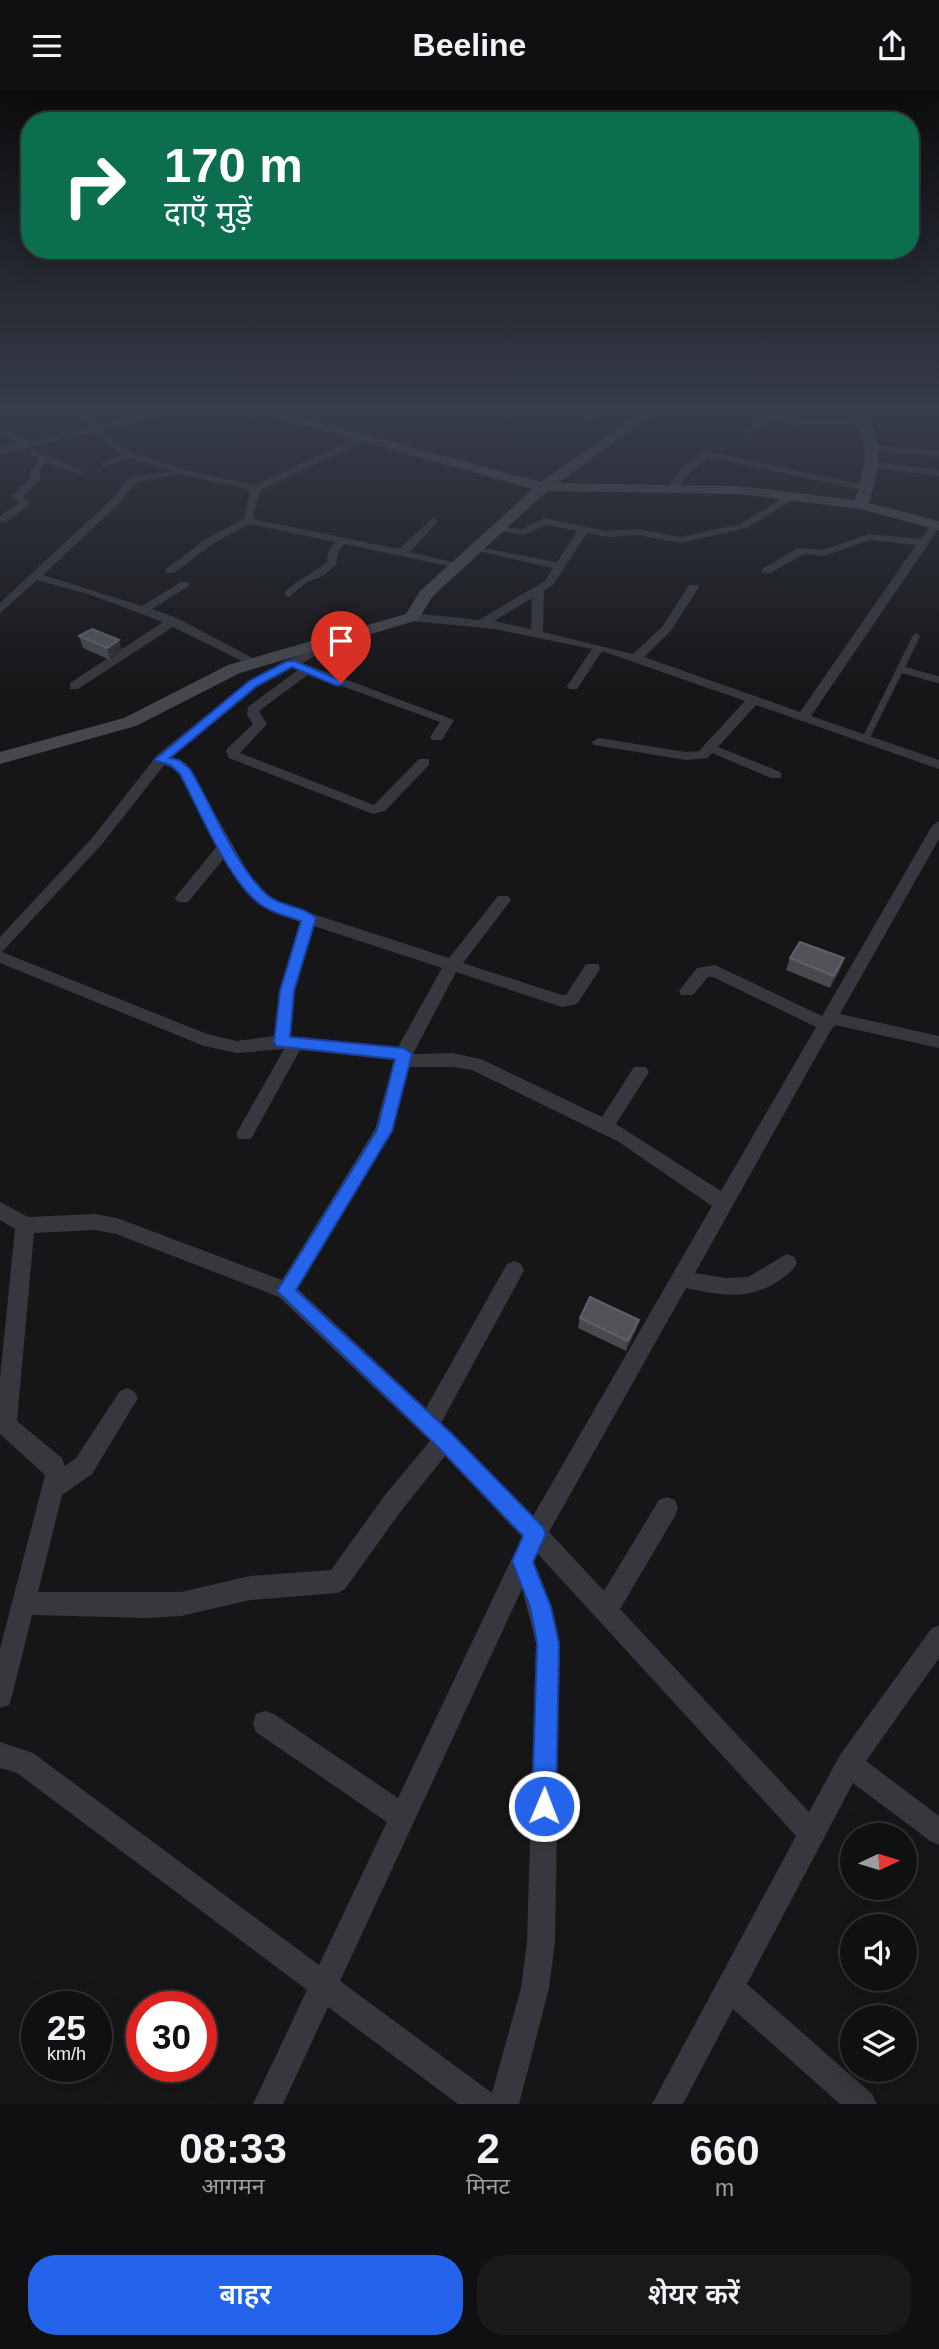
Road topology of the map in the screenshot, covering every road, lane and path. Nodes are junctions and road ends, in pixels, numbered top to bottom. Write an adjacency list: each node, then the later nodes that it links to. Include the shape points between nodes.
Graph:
1 (25, 503): 8 (street)
2 (114, 503): 22 (street)
3 (253, 503): 9 (street)
4 (526, 503): 12 (street)
5 (782, 503): 13 (street, via 743,526 680,540)
6 (843, 503): 7 (street)
7 (861, 505): 11 (street)
8 (2, 520)
9 (249, 520): 14 (street); 20 (street, via 210,541)
10 (433, 521): 17 (street)
11 (938, 526): 15 (street)
12 (498, 528): 13 (street, via 526,532 544,521); 16 (street)
13 (584, 529): 19 (street)
14 (342, 540): 17 (street); 26 (street, via 332,563)
15 (924, 543): 21 (street, via 869,537 824,552 802,550); 45 (street)
16 (477, 548): 18 (street); 19 (street)
17 (402, 553): 18 (street)
18 (458, 565): 29 (street, via 426,594)
19 (560, 566): 25 (street)
20 (170, 571)
21 (766, 571)
22 (37, 577): 27 (street); 28 (street, via 94,590)
23 (185, 585): 28 (street)
24 (693, 587): 36 (street, via 672,622)
25 (538, 591): 31 (street); 32 (street)
26 (289, 594)
27 (0, 609)
28 (145, 609): 30 (street)
29 (412, 617): 31 (street); 34 (street)
30 (173, 621): 37 (street); 42 (street)
31 (481, 624): 32 (street)
32 (537, 634): 35 (street)
33 (916, 637): 40 (lane)
34 (335, 640): 37 (street); 38 (street)
35 (598, 647): 36 (street); 43 (street)
36 (635, 659): 44 (street)
37 (256, 663): 50 (street, via 234,669 130,722)
38 (291, 663): 39 (street); 51 (street, via 253,684)
39 (307, 669): 46 (street, via 448,720); 52 (street, via 253,710 260,724 234,755 373,810)
40 (900, 670): 41 (lane); 47 (lane)
41 (939, 680)
42 (74, 686)
43 (573, 686)
44 (754, 699): 45 (street); 49 (street)
45 (804, 716): 47 (street)
46 (436, 737)
47 (866, 738): 53 (street)
48 (598, 742): 49 (street, via 686,756 703,755)
49 (710, 748): 54 (street)
50 (0, 758)
51 (160, 760): 56 (street, via 174,762 185,772); 60 (street, via 98,841)
52 (424, 762)
53 (939, 765)
54 (775, 775)
55 (939, 827): 65 (street)
56 (225, 848): 57 (street); 59 (street, via 259,896 277,908)
57 (183, 898)
58 (503, 900): 62 (street)
59 (309, 918): 62 (street); 66 (street, via 287,991)
60 (0, 947)
61 (0, 957): 66 (street, via 204,1040 237,1047)
62 (452, 965): 63 (street, via 568,1001); 68 (street)
63 (592, 968)
64 (687, 991): 65 (street, via 703,972 715,971)
65 (829, 1021): 67 (street); 72 (street)
66 (289, 1042): 68 (street); 71 (street)
67 (939, 1042)
68 (404, 1058): 70 (street, via 475,1064); 78 (street, via 384,1131)
69 (640, 1072): 70 (street)
70 (605, 1127): 72 (street)
71 (245, 1134)
72 (725, 1204): 77 (street)
73 (0, 1210): 74 (street)
74 (25, 1225): 78 (street, via 95,1222 117,1226); 81 (street, via 6,1425 54,1466)
75 (787, 1263): 77 (street, via 750,1288)
76 (514, 1270): 80 (street)
77 (682, 1279): 83 (street)
78 (286, 1291): 80 (street)
79 (127, 1398): 81 (street, via 84,1466)
80 (436, 1433): 83 (street); 85 (street, via 337,1581 250,1588 181,1604)
81 (54, 1487): 85 (street)
82 (667, 1508): 86 (street)
83 (535, 1534): 84 (street); 86 (street)
84 (523, 1561): 92 (street); 99 (street, via 548,1643 541,1942 535,1988)
85 (24, 1603): 88 (street)
86 (606, 1611): 94 (street)
87 (939, 1637): 91 (street)
88 (0, 1696)
89 (265, 1723): 92 (street)
90 (0, 1755): 95 (street, via 24,1762)
91 (849, 1763): 93 (street); 94 (street)
92 (404, 1818): 95 (street)
93 (939, 1832)
94 (811, 1834): 96 (street)
95 (324, 1987): 97 (street); 98 (street)
96 (730, 1987): 100 (street); 101 (street)
97 (268, 2104)
98 (482, 2104)
99 (505, 2104)
100 (667, 2104)
101 (862, 2104)

